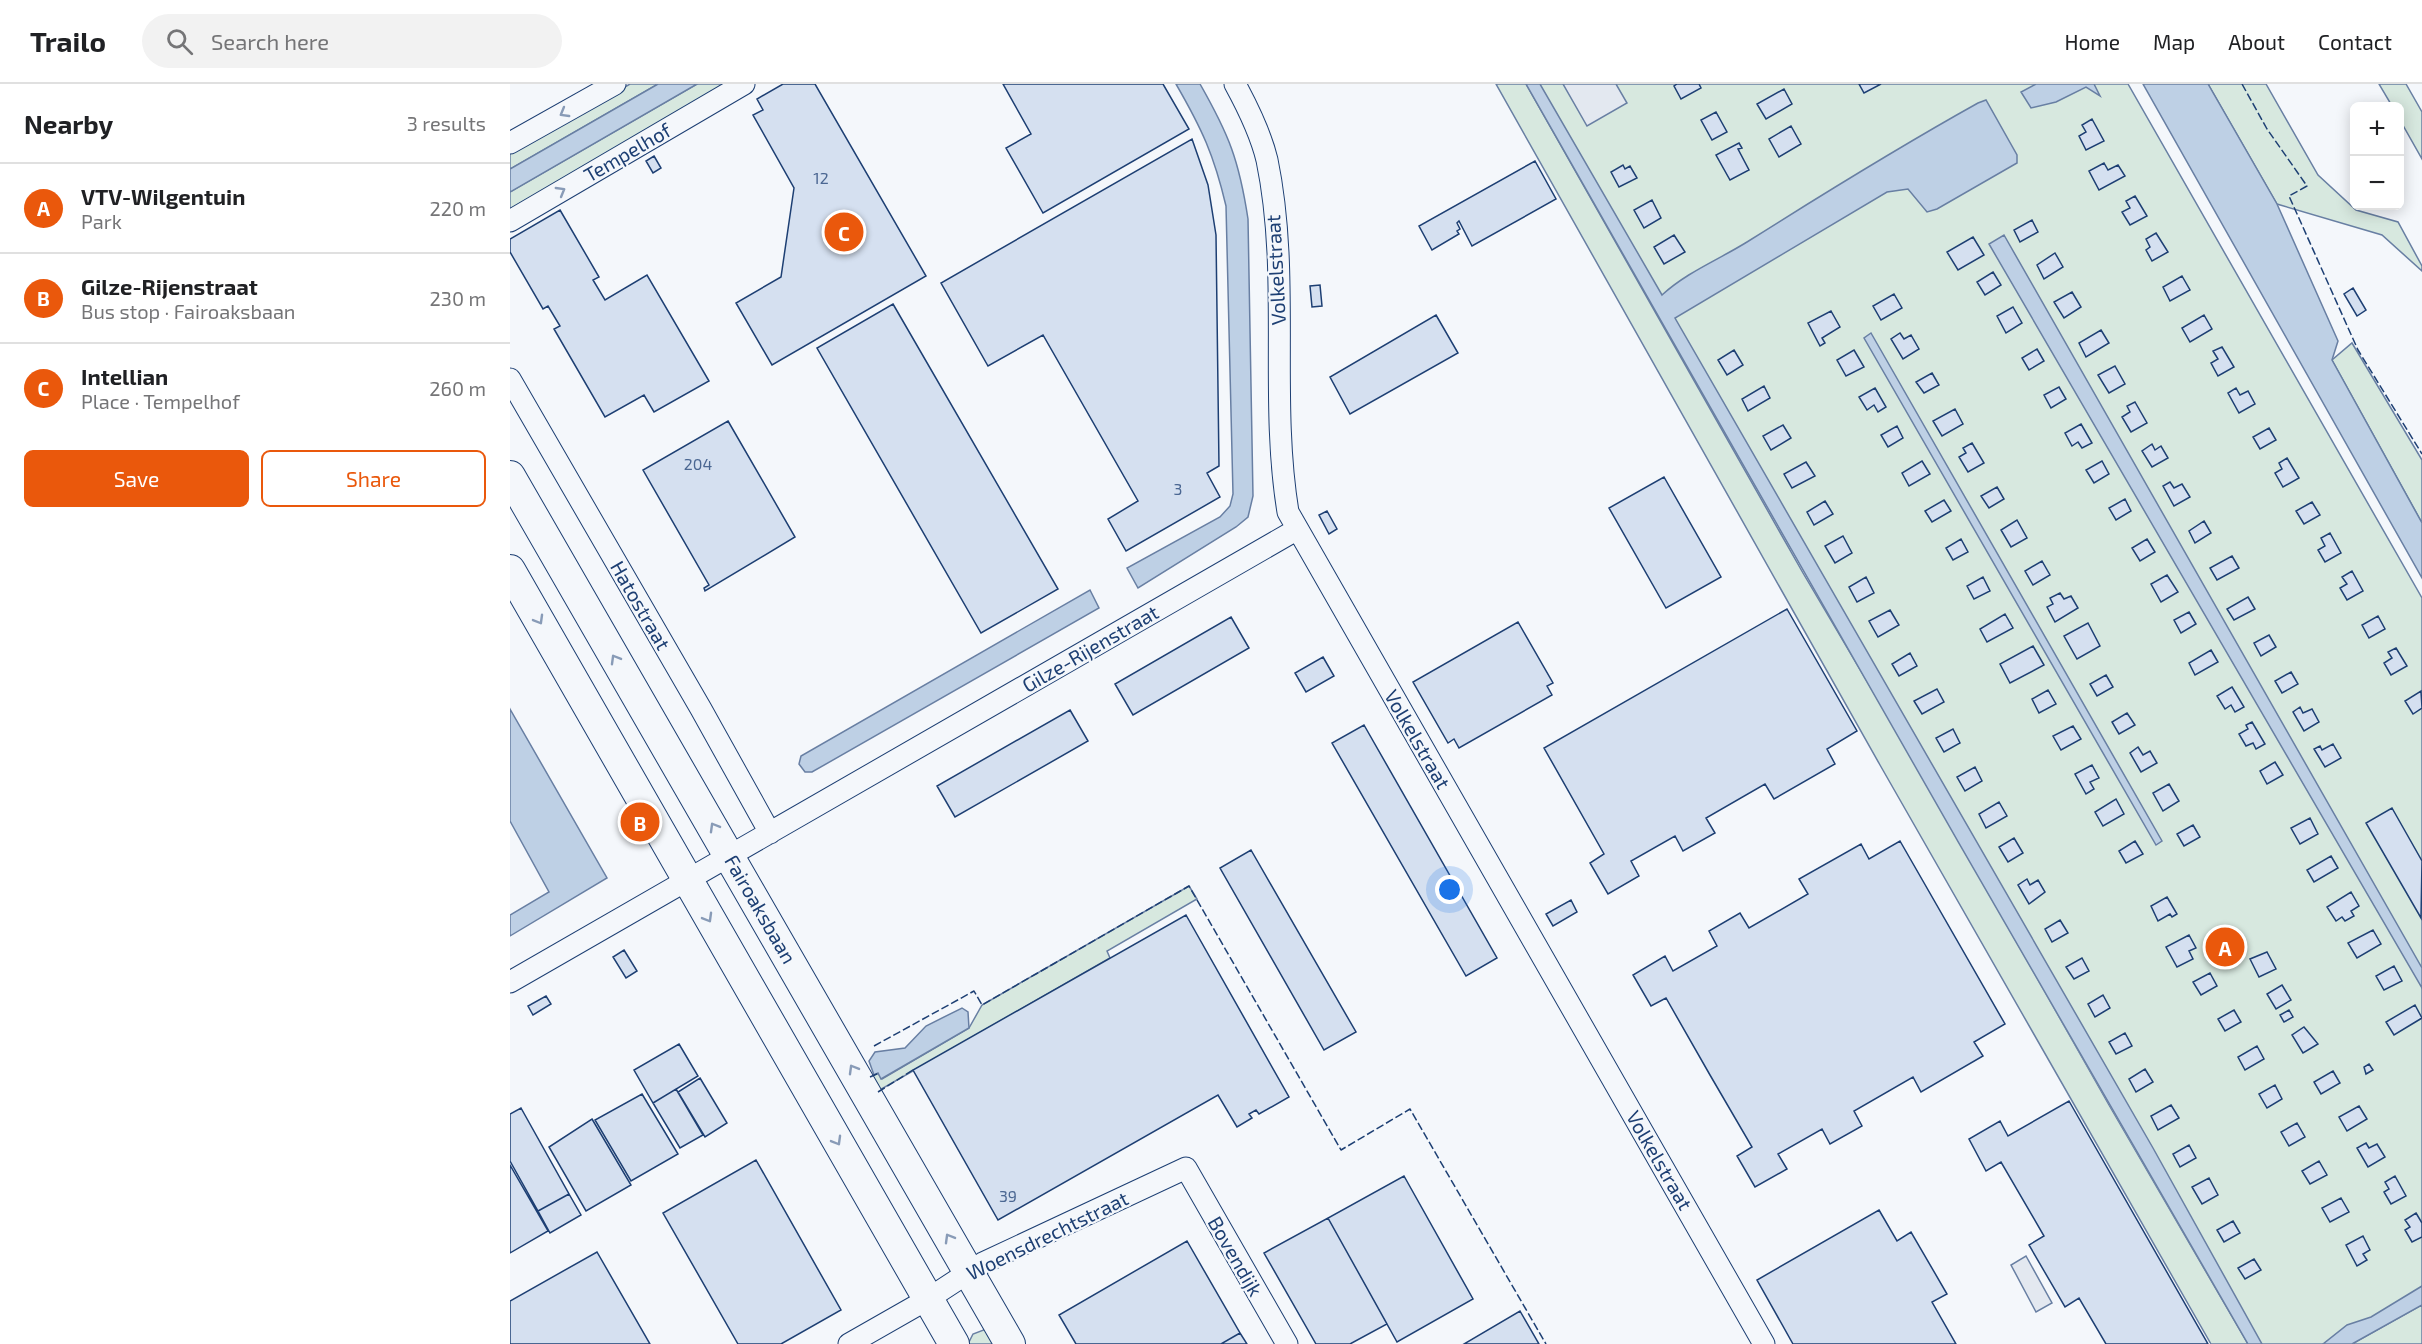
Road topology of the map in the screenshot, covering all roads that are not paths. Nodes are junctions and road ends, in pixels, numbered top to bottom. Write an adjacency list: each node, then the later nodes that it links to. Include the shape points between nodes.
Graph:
1 (615, 84): 4 (street, one-way to 4)
2 (744, 84): 5 (street, Tempelhof, one-way to 2)
3 (1235, 84): 8 (street, Volkelstraat, via 1266,158 1276,237 1281,466 1288,512)
4 (510, 143)
5 (510, 221)
6 (510, 379): 10 (street, Hatostraat)
7 (510, 476): 11 (main road, Fairoaksbaan, one-way to 7)
8 (1296, 530): 10 (street, Gilze-Rijenstraat); 21 (street, Volkelstraat)
9 (510, 570): 12 (main road, one-way to 12)
10 (770, 833): 11 (street, Gilze-Rijenstraat)
11 (730, 856): 12 (street, Gilze-Rijenstraat); 15 (main road, Fairoaksbaan, one-way to 11)
12 (687, 880): 13 (street, Gilze-Rijenstraat); 16 (main road, one-way to 16)
13 (510, 982)
14 (1186, 1168): 15 (street, Woensdrechtstraat, via 1002,1253); 20 (street, Bovendijk)
15 (969, 1273): 16 (street, Woensdrechtstraat); 19 (main road, Fairoaksbaan)
16 (928, 1299): 17 (street, Woensdrechtstraat); 18 (main road)
17 (849, 1344)
18 (954, 1344)
19 (1010, 1344)
20 (1287, 1344)
21 (1764, 1344)

